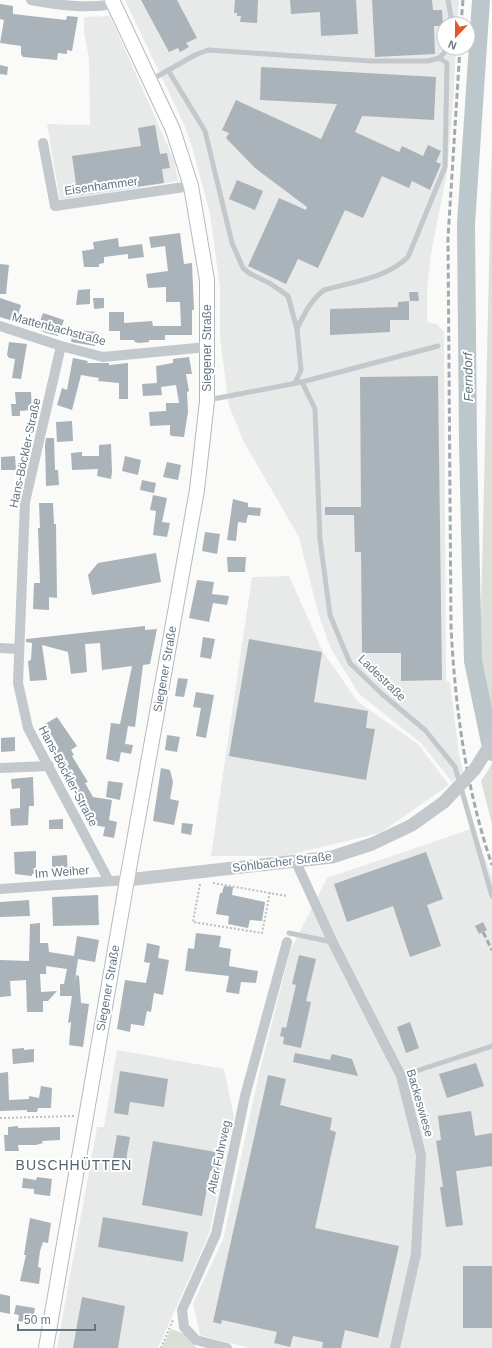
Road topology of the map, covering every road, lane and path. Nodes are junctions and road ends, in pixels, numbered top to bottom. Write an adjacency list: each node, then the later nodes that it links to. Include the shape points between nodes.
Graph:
1 (32, 0): 3 (street, via 99,7)
2 (448, 0): 4 (lane)
3 (113, 2): 7 (main road, Siegener Straße)
4 (451, 16)
5 (439, 58): 6 (lane, via 428,61 370,61 208,50); 11 (lane, via 447,63 444,167 408,257 386,272 324,290 307,309)
6 (168, 70): 7 (lane); 11 (lane, via 205,130 232,243 243,268 288,296)
7 (150, 80): 9 (main road, Siegener Straße, via 173,130)
8 (42, 143): 9 (street, Eisenhammer, via 55,206)
9 (191, 186): 14 (main road, Siegener Straße, via 207,280)
10 (0, 326): 12 (street, Mattenbachstraße)
11 (297, 329): 16 (lane, via 301,370)
12 (61, 346): 14 (street, Mattenbachstraße, via 103,356); 19 (street, Hans-Böckler-Straße, via 25,502)
13 (438, 346): 15 (lane)
14 (207, 347): 17 (main road, Siegener Straße)
15 (302, 382): 16 (lane); 31 (lane, Ladestraße, via 315,409 320,539 330,615 350,662 382,694 425,730 455,767)
16 (295, 383): 17 (lane)
17 (207, 401): 24 (main road, Siegener Straße, via 198,490)
18 (0, 648): 19 (street)
19 (18, 649): 21 (street, Hans-Böckler-Straße, via 18,683 28,728)
20 (492, 742): 23 (street, Sohlbacher Straße, bridge, via 475,769 444,802 412,825 372,844 332,857)
21 (49, 766): 22 (street); 26 (street, Hans-Böckler-Straße)
22 (0, 768)
23 (296, 862): 24 (street, Sohlbacher Straße); 33 (street, Backeswiese)
24 (127, 880): 26 (street, Im Weiher); 36 (main road, Siegener Straße)
25 (200, 880): 29 (path, via 193,922 216,926 262,933)
26 (109, 882): 28 (street, Im Weiher)
27 (208, 882): 29 (path)
28 (0, 889)
29 (270, 892): 30 (path)
30 (287, 896)
31 (492, 896)
32 (288, 938): 33 (lane); 38 (street, Alter Fuhrweg, via 245,1096 216,1234)
33 (333, 943): 35 (street, Backeswiese)
34 (492, 1046): 35 (lane)
35 (401, 1076): 42 (street, Backeswiese, via 421,1155 416,1254)
36 (86, 1115): 37 (path); 39 (main road, Siegener Straße)
37 (0, 1118)
38 (182, 1310): 40 (path, via 174,1318); 41 (street, via 184,1327 196,1340)
39 (46, 1348)
40 (161, 1348)
41 (227, 1348)
42 (395, 1348)

